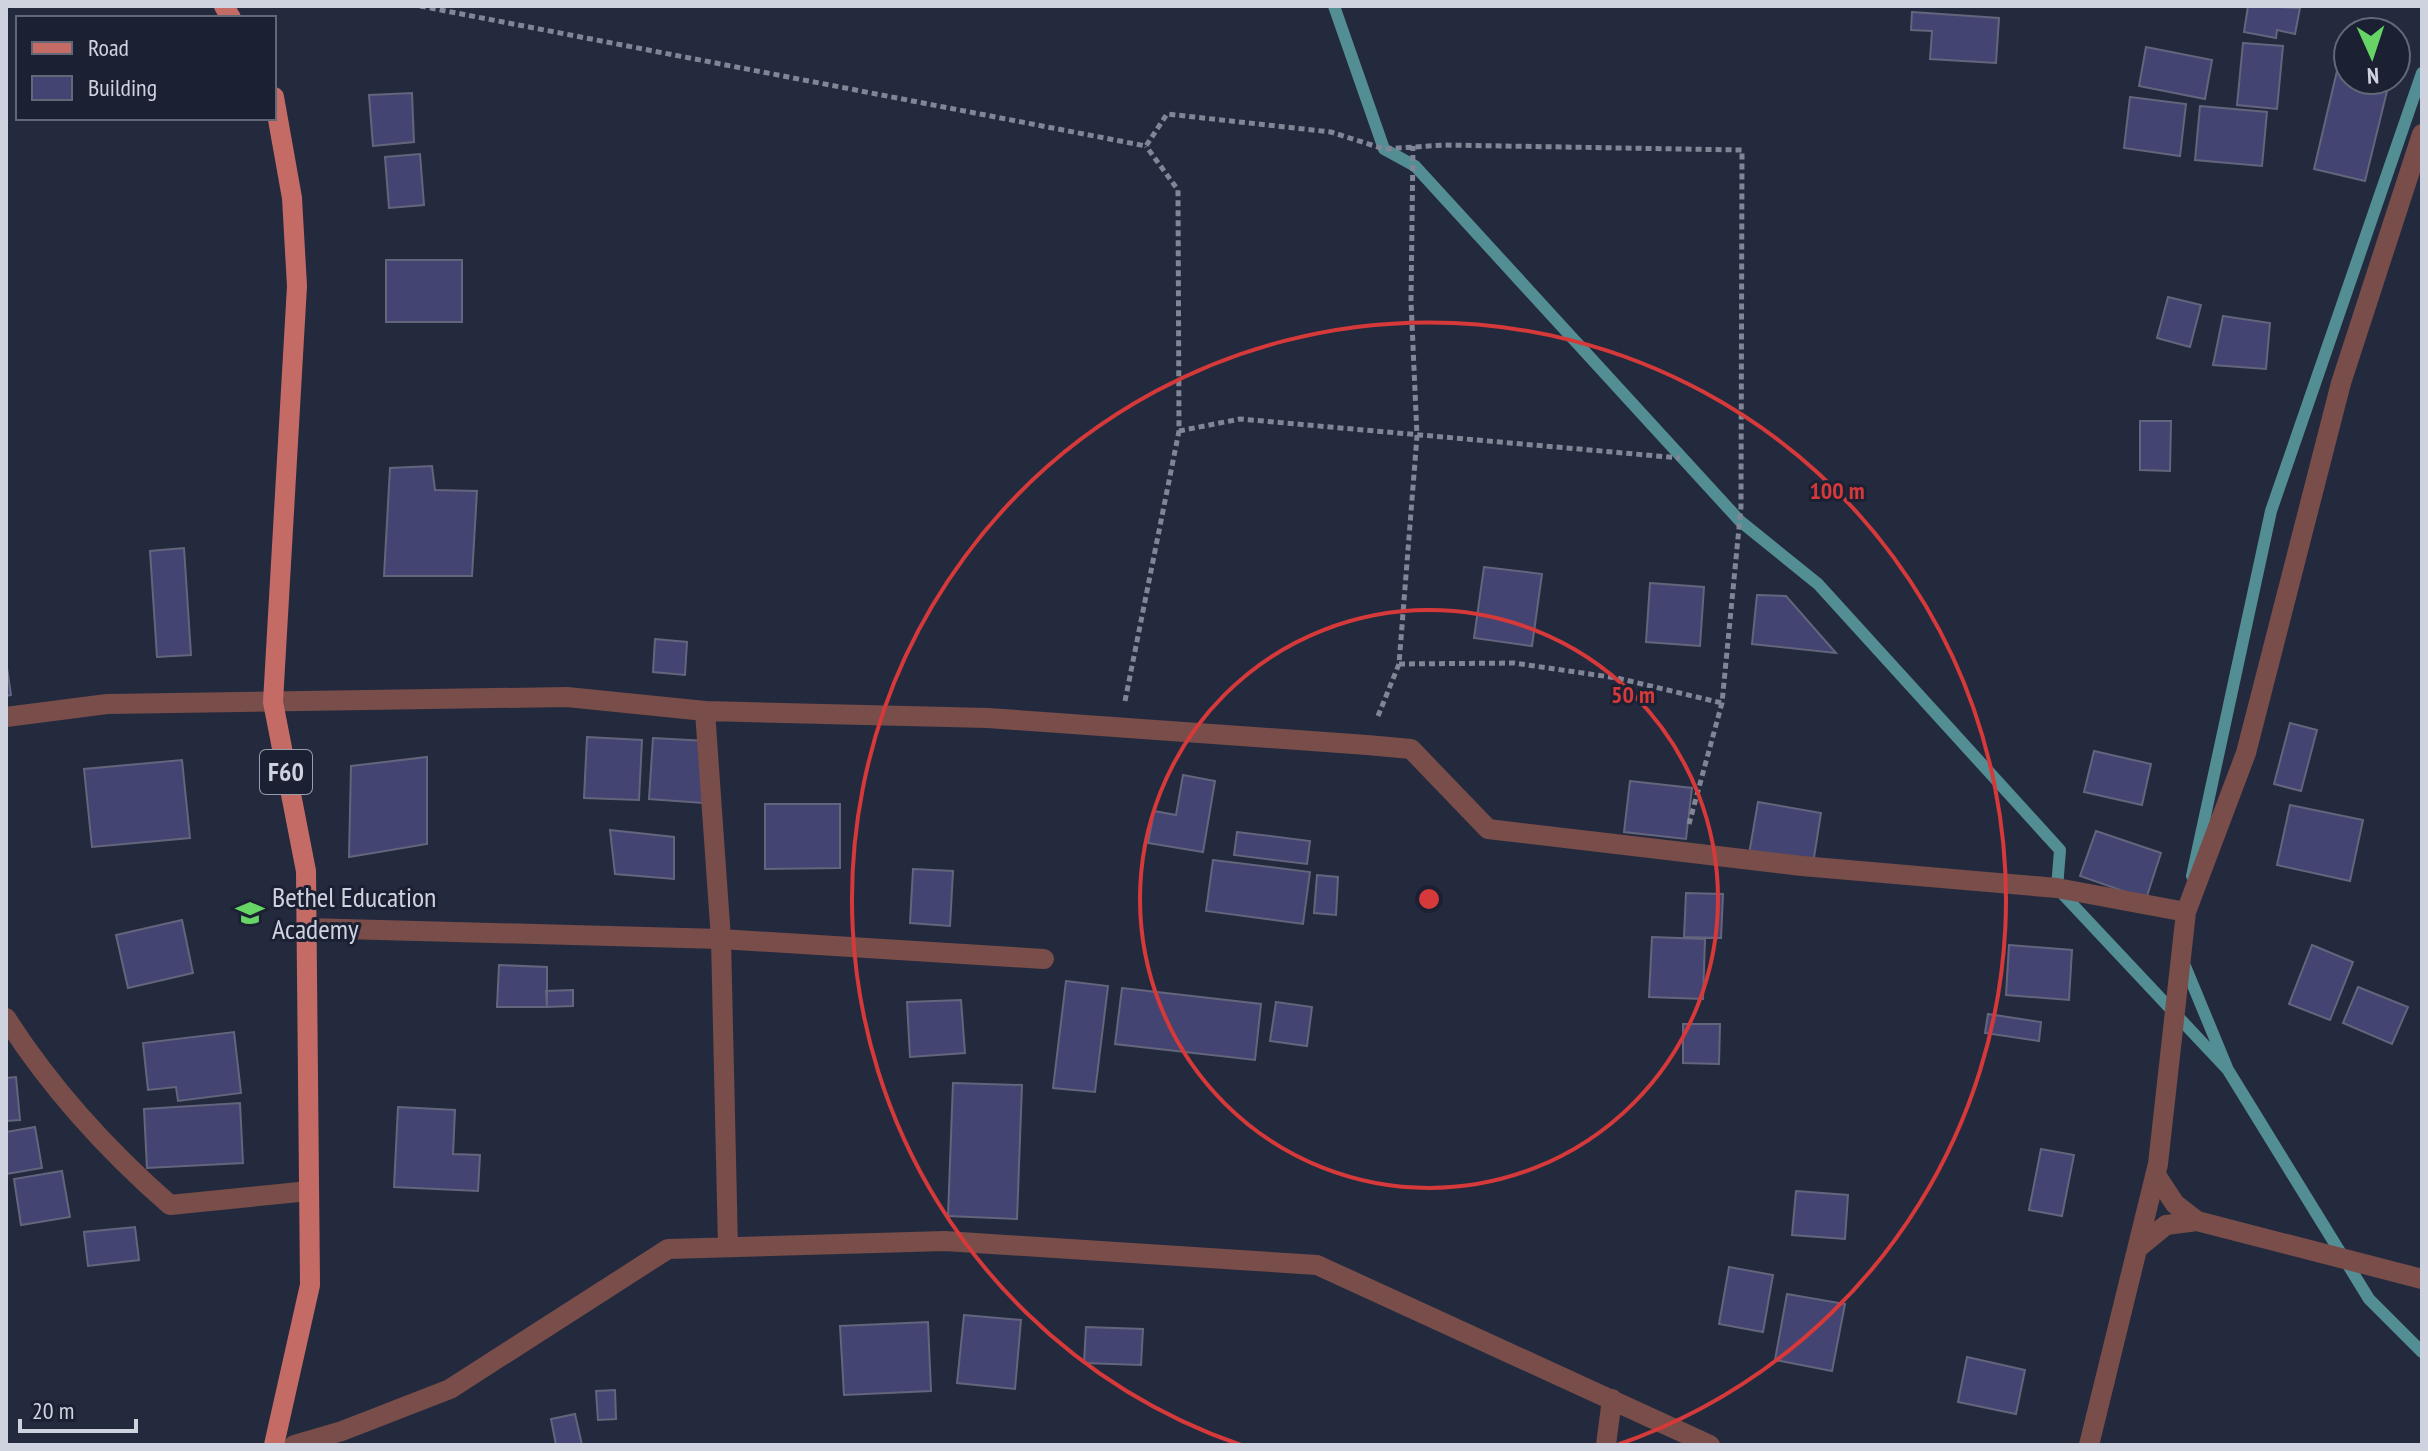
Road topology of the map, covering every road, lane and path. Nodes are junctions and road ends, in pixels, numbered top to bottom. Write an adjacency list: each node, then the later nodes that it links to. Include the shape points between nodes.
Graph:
1 (420, 6): 4 (path)
2 (276, 108): 10 (main road, F60, via 292,198 297,286)
3 (2422, 134): 17 (street, via 2341,383 2246,753)
4 (1146, 146): 5 (path, via 1167,114 1331,132 1384,149); 6 (path, via 1178,190)
5 (1413, 146): 7 (path, via 1411,301); 11 (path, via 1742,150 1741,507)
6 (1179, 431): 7 (path, via 1240,419); 14 (path)
7 (1417, 436): 8 (path); 9 (path)
8 (1680, 458)
9 (1399, 664): 11 (path, via 1538,666); 15 (path)
10 (273, 702): 12 (street, via 567,697); 13 (street, via 107,704); 18 (main road, F60, via 306,871)
11 (1722, 703): 16 (path)
12 (705, 711): 14 (street); 19 (street)
13 (6, 717)
14 (1120, 727): 15 (street)
15 (1367, 745): 16 (street, via 1411,749 1488,829)
16 (1681, 853): 17 (street, via 2057,888)
17 (2186, 912): 22 (street)
18 (306, 928): 19 (street); 23 (main road, F60)
19 (721, 939): 20 (street); 25 (street)
20 (1044, 959)
21 (6, 1018): 23 (street, via 34,1061 113,1155 170,1205)
22 (2156, 1175): 24 (street, via 2175,1204); 26 (street)
23 (309, 1191): 29 (main road, F60, via 310,1285)
24 (2197, 1221): 26 (street, via 2166,1225); 27 (street)
25 (728, 1247): 28 (street, via 945,1241 1317,1265); 30 (street, via 668,1249 450,1389)
26 (2138, 1248): 33 (street)
27 (2422, 1279)
28 (1612, 1399): 31 (street); 32 (street)
29 (274, 1445)
30 (294, 1445)
31 (1606, 1445)
32 (1710, 1445)
33 (2089, 1445)

